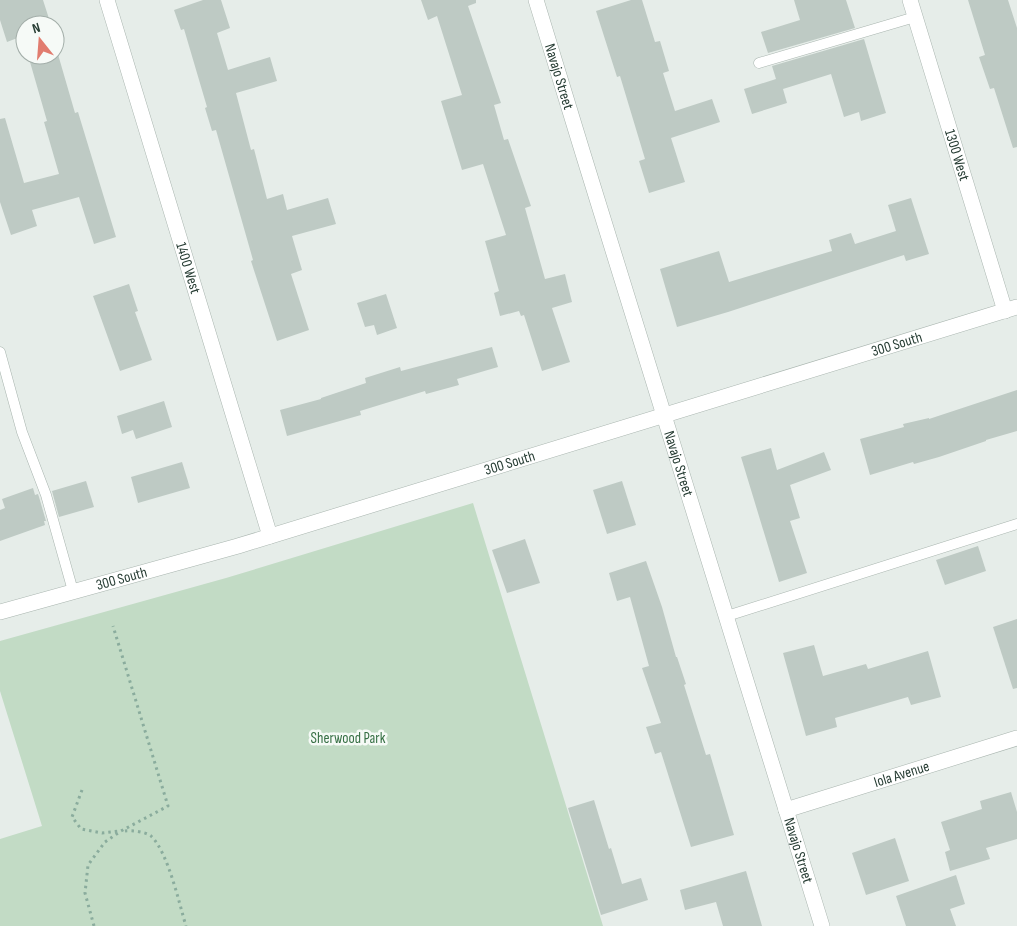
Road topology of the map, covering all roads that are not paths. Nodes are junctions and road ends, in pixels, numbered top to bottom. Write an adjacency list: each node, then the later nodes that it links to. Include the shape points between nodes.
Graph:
1 (106, 0): 10 (street, 1400 West)
2 (536, 0): 8 (street, Navajo Street)
3 (910, 0): 4 (street, 1300 West)
4 (915, 17): 5 (lane); 6 (street, 1300 West)
5 (759, 63)
6 (1011, 309): 8 (street, 300 South)
7 (0, 352): 11 (lane)
8 (664, 415): 10 (street, 300 South); 13 (street, Navajo Street)
9 (1017, 524): 13 (lane)
10 (270, 536): 11 (street, 300 South)
11 (73, 591): 12 (street, 300 South)
12 (0, 612)
13 (727, 616): 15 (street, Navajo Street)
14 (1017, 738): 15 (street, Iola Avenue)
15 (786, 810): 16 (street, Navajo Street)
16 (822, 926)

